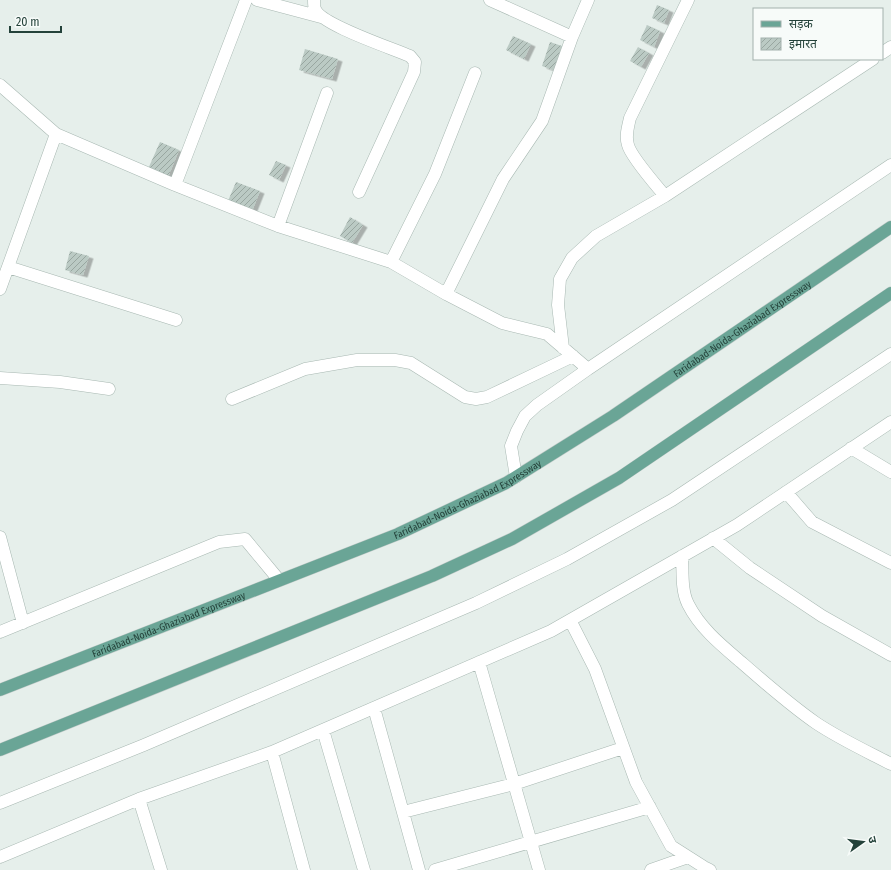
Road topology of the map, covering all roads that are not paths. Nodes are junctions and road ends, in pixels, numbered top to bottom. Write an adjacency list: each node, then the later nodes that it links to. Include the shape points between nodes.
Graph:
1 (246, 0): 15 (street)
2 (256, 0): 7 (street)
3 (314, 0): 7 (street, via 315,9)
4 (490, 0): 8 (street)
5 (588, 0): 8 (street)
6 (688, 0): 17 (street, via 630,118 627,132 628,146 635,158)
7 (321, 16): 16 (street, via 343,29 410,56 415,62 414,72)
8 (572, 37): 24 (street, via 542,121 503,179)
9 (871, 60): 17 (street)
10 (475, 73): 20 (street, via 435,174)
11 (0, 85): 13 (street)
12 (327, 93): 18 (street)
13 (56, 134): 15 (street); 21 (street)
14 (891, 165): 28 (street)
15 (175, 185): 18 (street)
16 (359, 192)
17 (665, 196): 26 (street, via 596,236 572,258 560,279 558,305)
18 (278, 226): 20 (street)
19 (891, 227): 35 (main road, Faridabad-Noida-Ghaziabad Expressway, via 613,416)
20 (391, 262): 24 (street)
21 (8, 267): 22 (street); 25 (street)
22 (0, 289)
23 (891, 293): 51 (main road, via 619,478 512,539 432,576)
24 (446, 294): 26 (street, via 502,324 548,334)
25 (176, 320)
26 (568, 352): 28 (street); 31 (street, via 487,397 476,399 465,397 411,363 395,360 358,360 305,369)
27 (891, 354): 56 (street, via 672,500 566,559 476,603 144,745)
28 (588, 369): 35 (street, via 525,416 511,446)
29 (0, 378): 30 (street, via 60,382)
30 (109, 389)
31 (232, 399)
32 (891, 422): 33 (street)
33 (851, 448): 34 (street); 36 (street)
34 (891, 472)
35 (516, 477): 41 (main road, Faridabad-Noida-Ghaziabad Expressway, via 398,534)
36 (786, 492): 38 (street); 40 (street, via 812,522)
37 (0, 536): 43 (street)
38 (713, 538): 39 (street); 45 (street, via 750,568 822,616)
39 (682, 556): 42 (street); 53 (street, via 683,586 688,603 700,624 776,693 839,738)
40 (891, 563)
41 (280, 580): 43 (street, via 245,539 219,542); 47 (main road, Faridabad-Noida-Ghaziabad Expressway)
42 (570, 620): 46 (street, via 551,631); 50 (street, via 595,669)
43 (23, 623): 44 (street)
44 (0, 632)
45 (891, 655)
46 (479, 662): 48 (street); 54 (street)
47 (0, 690)
48 (374, 708): 49 (street); 58 (street)
49 (323, 730): 52 (street); 64 (street)
50 (623, 748): 54 (street); 57 (street, via 636,782)
51 (0, 750)
52 (272, 752): 55 (street); 63 (street)
53 (891, 764)
54 (514, 784): 58 (street); 59 (street)
55 (139, 798): 60 (street); 62 (street)
56 (0, 803)
57 (650, 807): 59 (street); 61 (street, via 671,846)
58 (403, 812): 65 (street)
59 (531, 843): 66 (street); 67 (street)
60 (0, 856)
61 (688, 857): 68 (street); 69 (street)
62 (161, 870)
63 (304, 870)
64 (364, 870)
65 (419, 870)
66 (435, 870)
67 (539, 870)
68 (651, 870)
69 (710, 870)

